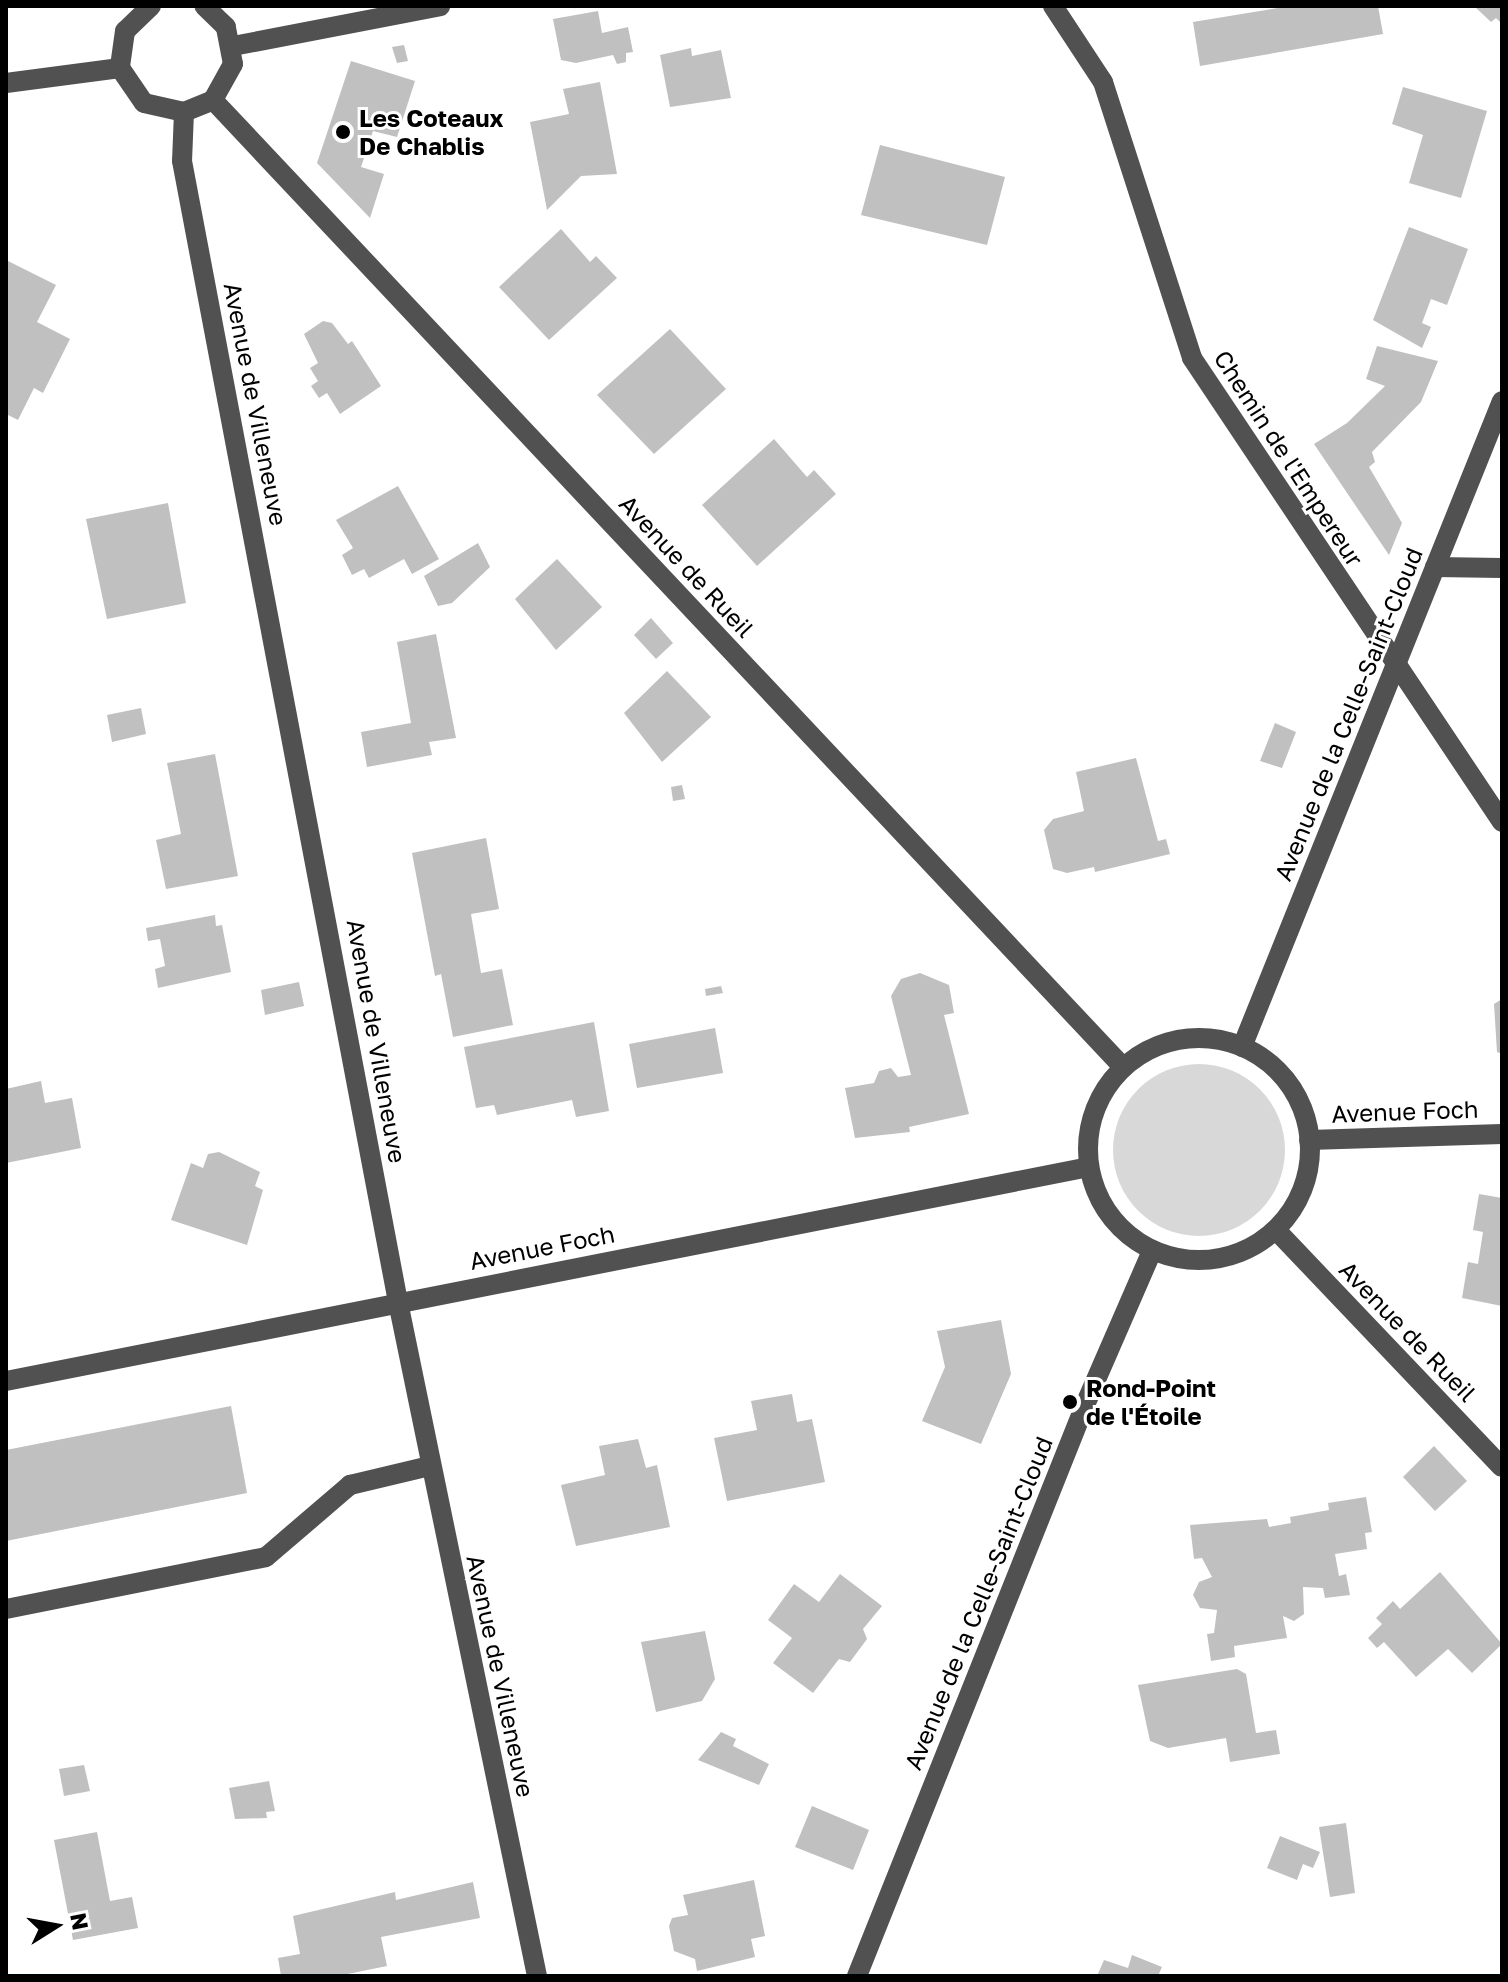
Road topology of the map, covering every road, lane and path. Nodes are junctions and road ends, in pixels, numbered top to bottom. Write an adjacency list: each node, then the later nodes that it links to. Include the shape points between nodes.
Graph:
1 (204, 6): 5 (street, via 219,18)
2 (440, 6): 5 (street)
3 (1053, 6): 13 (street, Chemin de l'Empereur, via 1103,82 1192,358)
4 (137, 9): 6 (street, via 120,42)
5 (233, 46): 8 (street, via 227,83)
6 (120, 68): 7 (street); 9 (street, via 144,103)
7 (6, 83)
8 (213, 100): 9 (street); 16 (street, Avenue de Rueil)
9 (184, 112): 22 (street, Avenue de Villeneuve, via 182,161)
10 (1502, 401): 11 (street, Avenue de la Celle-Saint-Cloud)
11 (1435, 567): 12 (street); 13 (street, Avenue de la Celle-Saint-Cloud)
12 (1502, 568)
13 (1394, 668): 14 (street, Chemin de l'Empereur); 15 (street, Avenue de la Celle-Saint-Cloud)
14 (1502, 822)
15 (1242, 1047): 16 (street, via 1193,1038 1167,1042); 18 (street, via 1281,1075 1295,1094)
16 (1123, 1067): 19 (street, via 1090,1123)
17 (1502, 1134): 18 (street, Avenue Foch)
18 (1309, 1140): 20 (street, via 1303,1189)
19 (1089, 1167): 21 (street, via 1110,1217); 22 (street, Avenue Foch)
20 (1276, 1230): 21 (street, via 1255,1246 1204,1261); 25 (street, Avenue de Rueil)
21 (1152, 1251): 28 (street, Avenue de la Celle-Saint-Cloud)
22 (398, 1302): 23 (street, Avenue Foch); 24 (street, Avenue de Villeneuve)
23 (6, 1381)
24 (430, 1466): 26 (street, via 350,1485 266,1557); 27 (street, Avenue de Villeneuve)
25 (1502, 1467)
26 (6, 1609)
27 (537, 1976)
28 (857, 1976)

